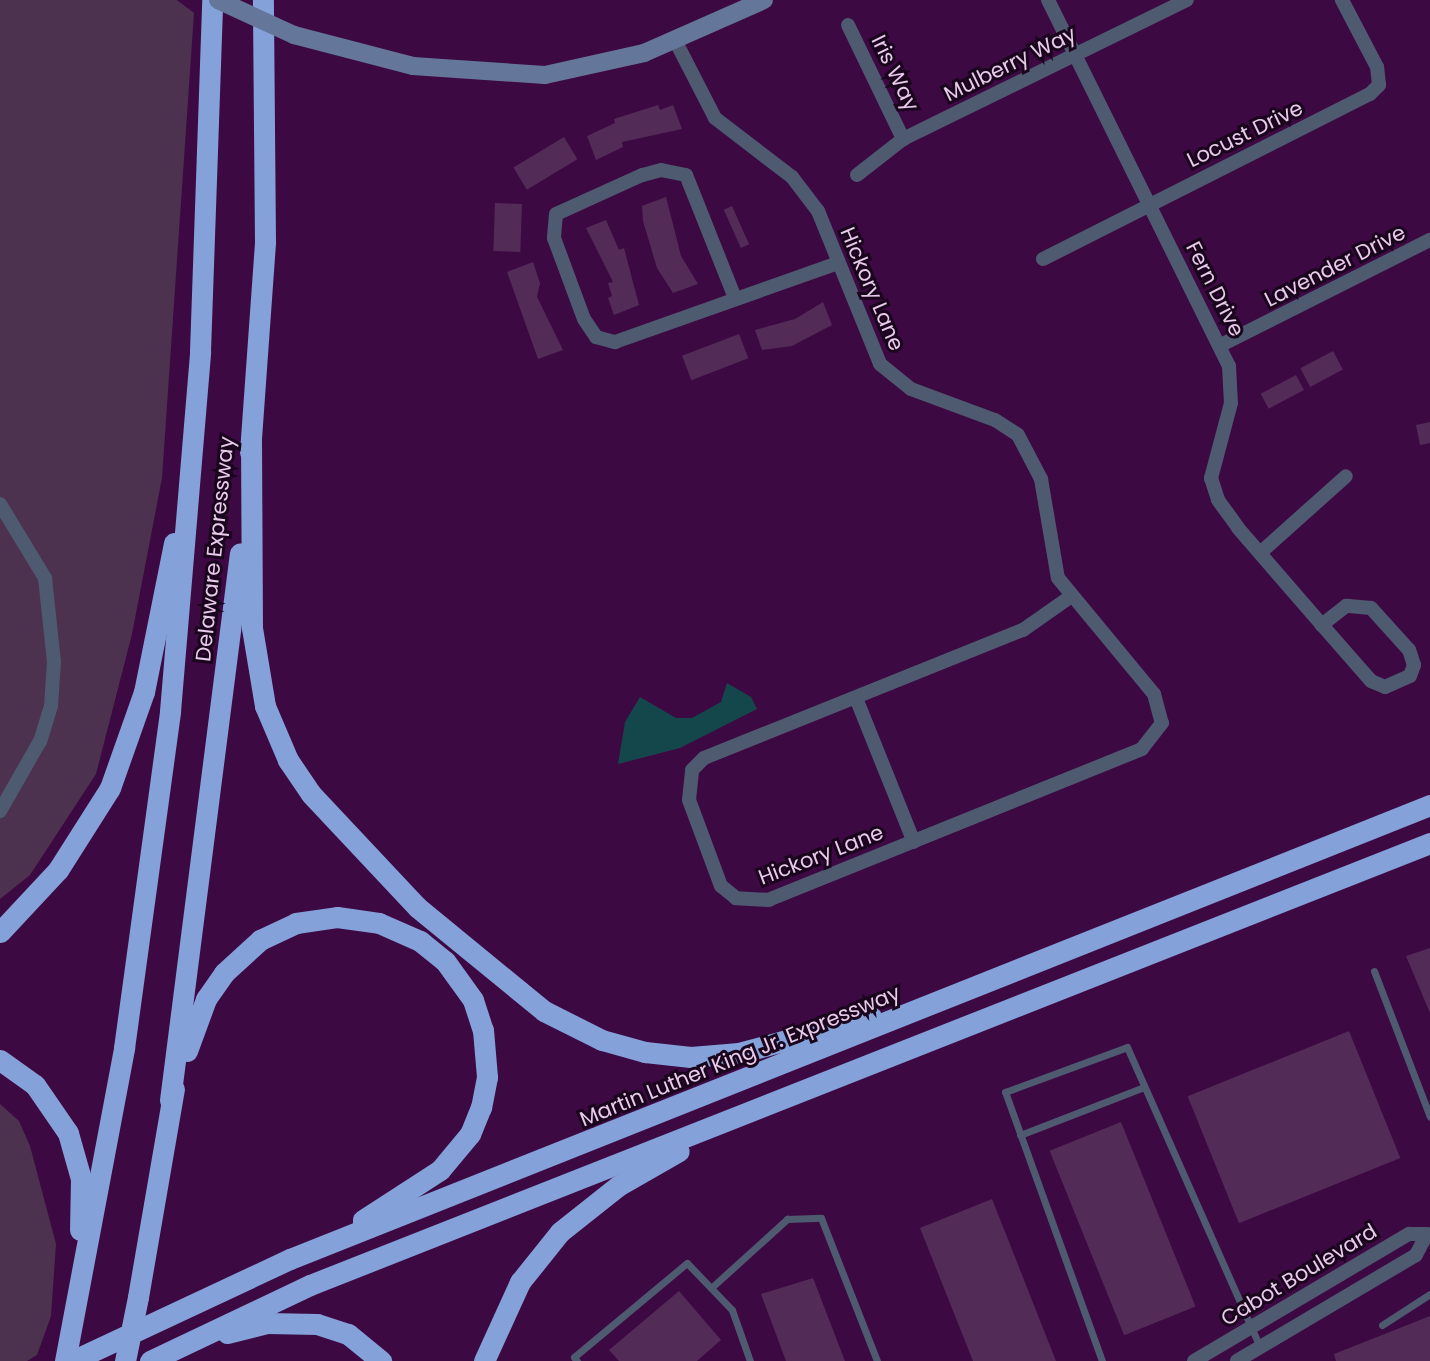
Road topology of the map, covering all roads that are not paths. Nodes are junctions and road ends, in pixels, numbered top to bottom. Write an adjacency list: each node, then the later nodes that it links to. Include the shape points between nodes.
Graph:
1 (212, 0): 19 (highway, via 209,165)
2 (218, 0): 9 (street, bridge, via 294,35 413,66 516,75 602,66)
3 (263, 0): 20 (highway, Delaware Expressway, via 265,229)
4 (764, 0): 9 (street)
5 (1048, 0): 10 (street, Fern Drive)
6 (1187, 0): 10 (street, Mulberry Way)
7 (1342, 0): 13 (street, Locust Drive, via 1377,68 1379,85 1370,94)
8 (848, 24): 11 (street, Iris Way)
9 (676, 42): 16 (street, Hickory Lane, via 715,118 792,177 817,211)
10 (1076, 56): 11 (street, Mulberry Way); 13 (street, Fern Drive)
11 (903, 139): 12 (street, Mulberry Way)
12 (857, 175)
13 (1149, 205): 15 (street, Locust Drive); 18 (street, Fern Drive)
14 (1430, 240): 18 (street, Lavender Drive)
15 (1043, 259)
16 (838, 263): 17 (street); 24 (street, Hickory Lane, via 871,347 894,378 995,419 1018,435 1041,479 1058,578)
17 (735, 298): 17 (street, via 615,342 596,337 554,238 556,214 652,173 686,175)
18 (1221, 345): 23 (street, Fern Drive, via 1231,403 1211,478 1218,500)
19 (194, 434): 31 (highway, via 150,667 120,766 72,851); 47 (highway, via 181,606 151,863 112,1122)
20 (251, 439): 33 (highway, via 254,649 259,687 279,744 311,794 357,847 485,967 544,1011 583,1032 623,1047 680,1056 763,1048); 36 (highway, Delaware Expressway, via 215,775)
21 (1346, 477): 23 (street)
22 (0, 504): 28 (street, via 44,578 54,662 51,706 40,741)
23 (1260, 553): 25 (street, Fern Drive)
24 (1070, 597): 26 (street, Hickory Lane, via 1023,630); 29 (street, Hickory Lane, via 1158,701 1162,723 1154,739 1142,749)
25 (1322, 625): 25 (street, Fern Drive, via 1371,681 1385,687 1410,677 1414,665 1409,650 1371,608 1346,606)
26 (856, 698): 29 (street); 29 (street, Hickory Lane, via 705,758 692,770 689,800 721,886 736,898 769,900)
27 (1430, 805): 33 (highway, Martin Luther King Jr. Expressway)
28 (0, 811)
29 (914, 842)
30 (1430, 843): 37 (highway)
31 (0, 932)
32 (1374, 971): 38 (lane)
33 (963, 991): 41 (highway, Martin Luther King Jr. Expressway)
34 (0, 1060): 47 (highway, via 24,1076 53,1106 78,1163 82,1212)
35 (1144, 1087): 39 (lane); 39 (lane, via 1127,1047 1005,1092); 46 (lane)
36 (170, 1100): 41 (highway, via 214,986 247,949 283,927 324,917 379,923 420,941 456,973 473,1000 486,1046 485,1091 470,1134 427,1182); 53 (highway, bridge)
37 (772, 1105): 49 (highway, via 310,1284); 56 (highway, via 642,1171 576,1217 520,1282)
38 (1430, 1117)
39 (1020, 1135): 60 (lane)
40 (1429, 1233): 44 (street, Cabot Boulevard, via 1409,1234); 48 (street, Cabot Boulevard, via 1416,1255)
41 (290, 1259): 52 (highway, Martin Luther King Jr. Expressway)
42 (711, 1288): 57 (lane, via 687,1263 574,1357); 58 (lane, via 732,1310); 59 (lane, via 787,1219 821,1218)
43 (1430, 1294): 45 (lane)
44 (1275, 1313): 46 (street, Cabot Boulevard); 48 (lane)
45 (1382, 1325)
46 (1249, 1328): 50 (lane); 61 (street, Cabot Boulevard)
47 (72, 1330): 51 (highway)
48 (1286, 1332): 50 (street, Cabot Boulevard)
49 (178, 1347): 54 (highway); 55 (highway, via 249,1327 301,1322 348,1335)
50 (1260, 1347): 62 (street, Cabot Boulevard)
51 (65, 1361)
52 (72, 1361)
53 (125, 1361)
54 (150, 1361)
55 (381, 1361)
56 (484, 1361)
57 (577, 1361)
58 (750, 1361)
59 (877, 1361)
60 (1102, 1361)
61 (1194, 1361)
62 (1237, 1361)

